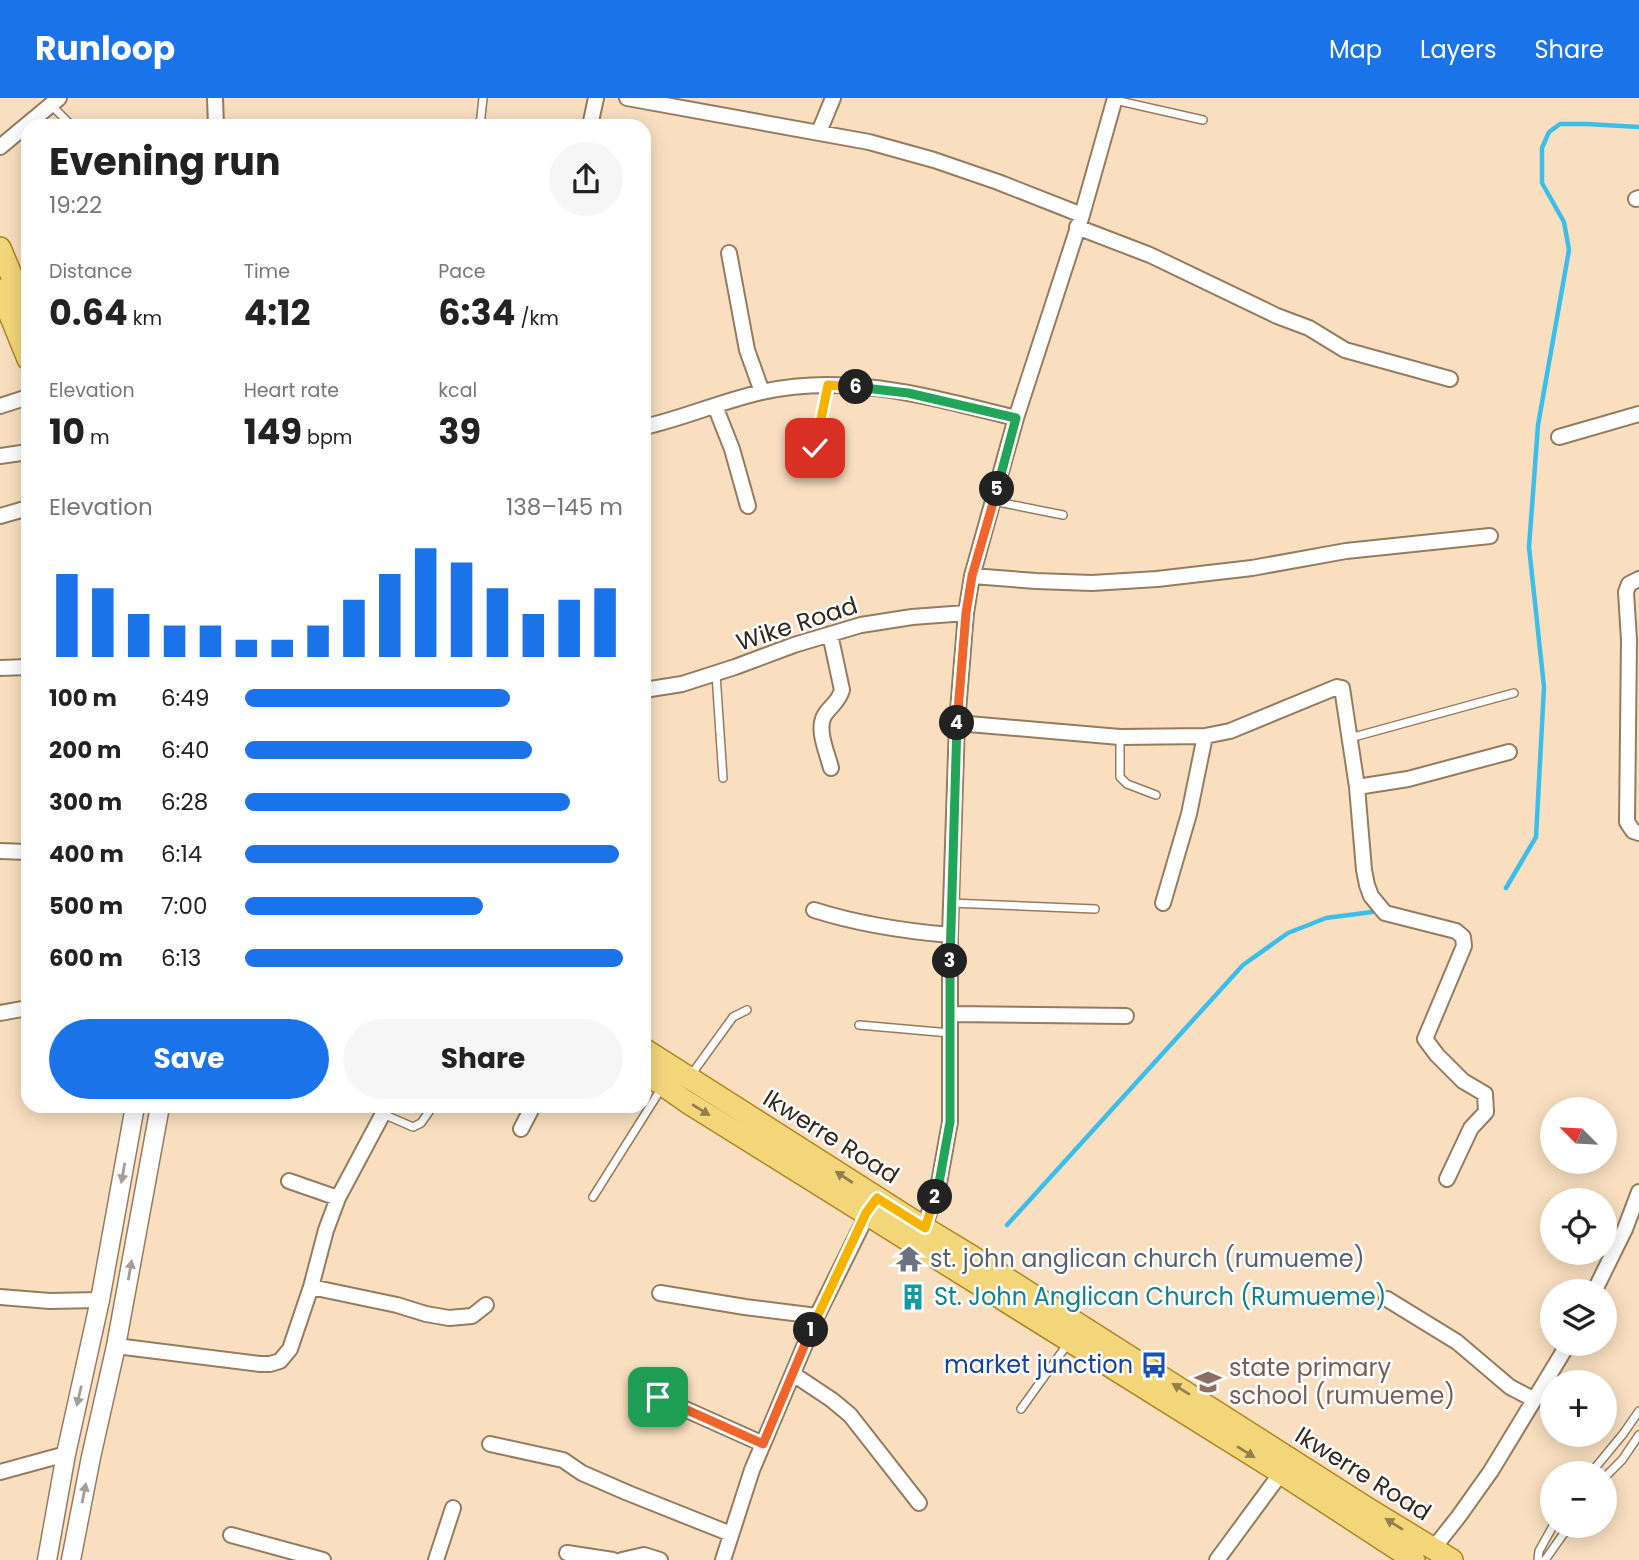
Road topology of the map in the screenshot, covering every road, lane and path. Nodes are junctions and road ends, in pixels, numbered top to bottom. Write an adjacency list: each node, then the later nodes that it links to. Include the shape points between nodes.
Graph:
1 (215, 98): 10 (street)
2 (484, 98): 11 (lane)
3 (596, 98): 12 (street)
4 (627, 98): 15 (street)
5 (833, 98): 15 (street)
6 (1114, 99): 13 (lane); 17 (street)
7 (55, 101): 8 (street); 9 (lane)
8 (33, 119)
9 (67, 119)
10 (216, 119)
11 (481, 119)
12 (592, 119)
13 (1203, 120)
14 (21, 129): 16 (street)
15 (819, 132): 17 (street, via 934,160 998,182)
16 (0, 147)
17 (1079, 221): 23 (street, via 1309,328 1345,350); 30 (street)
18 (0, 248): 21 (main road)
19 (729, 253): 25 (street, via 747,350)
20 (0, 290): 22 (main road)
21 (21, 298)
22 (21, 342)
23 (1450, 379)
24 (828, 385): 25 (street); 30 (street, via 908,393); 33 (lane)
25 (762, 392): 28 (street)
26 (21, 399): 27 (street)
27 (0, 406)
28 (715, 406): 31 (street); 37 (street)
29 (1639, 414): 32 (street)
30 (1016, 418): 36 (street)
31 (651, 425)
32 (1559, 437)
33 (815, 448)
34 (21, 453): 35 (street)
35 (0, 457)
36 (993, 501): 39 (lane); 42 (street)
37 (748, 506)
38 (21, 510): 40 (street)
39 (1063, 515)
40 (0, 516)
41 (1490, 536): 42 (street, via 1346,551 1157,579 1092,583)
42 (972, 576): 44 (street)
43 (1639, 579): 55 (street, via 1629,584 1626,592)
44 (966, 613): 45 (street, Wike Road, via 912,617); 51 (street)
45 (830, 634): 48 (street, Wike Road); 57 (street, via 842,690 820,726)
46 (21, 667): 47 (street)
47 (0, 668)
48 (716, 673): 49 (street, Wike Road); 58 (lane)
49 (651, 689)
50 (1514, 693): 54 (lane)
51 (957, 723): 53 (street); 65 (street)
52 (1205, 736): 53 (street); 54 (street, via 1230,731 1340,687); 64 (street, via 1189,814)
53 (1120, 737): 60 (lane, via 1120,777)
54 (1350, 738): 59 (street)
55 (1633, 742): 61 (street, via 1627,822)
56 (1509, 752): 59 (street, via 1408,779)
57 (831, 768)
58 (723, 778)
59 (1357, 787): 89 (street, via 1364,870 1371,896 1385,914 1456,931 1462,937 1464,946 1425,1039 1463,1081 1485,1094 1486,1112 1471,1128)
60 (1156, 795)
61 (1639, 833)
62 (0, 851): 63 (street)
63 (21, 852)
64 (1163, 902)
65 (951, 903): 66 (lane); 68 (street)
66 (1095, 909)
67 (814, 910): 68 (street, via 860,923)
68 (950, 935): 72 (street)
69 (21, 1009): 71 (street)
70 (747, 1010): 78 (lane, via 733,1017)
71 (0, 1013)
72 (950, 1014): 73 (street); 75 (street)
73 (1126, 1016)
74 (859, 1025): 75 (lane)
75 (950, 1033): 95 (street, via 950,1122 939,1183)
76 (651, 1054): 78 (main road, Ikwerre Road)
77 (651, 1077): 79 (main road, Ikwerre Road)
78 (689, 1078): 94 (main road, Ikwerre Road, one-way to 78)
79 (664, 1085): 80 (lane); 94 (main road, Ikwerre Road, one-way to 94)
80 (651, 1106)
81 (134, 1113): 101 (street, one-way to 101)
82 (159, 1113): 105 (street, one-way to 82)
83 (383, 1113): 93 (street)
84 (390, 1113): 85 (lane, via 413,1127)
85 (428, 1113)
86 (529, 1113): 88 (street)
87 (646, 1113): 92 (lane)
88 (521, 1129)
89 (1447, 1179)
90 (289, 1181): 93 (street)
91 (1639, 1192): 96 (street)
92 (593, 1197)
93 (338, 1198): 97 (street)
94 (872, 1205): 95 (main road, Ikwerre Road); 103 (street)
95 (921, 1237): 104 (main road, Ikwerre Road); 126 (main road, Ikwerre Road, one-way to 95, via 974,1257)
96 (1600, 1279)
97 (311, 1287): 102 (street, via 449,1318 472,1316); 105 (street, via 290,1349 280,1362 260,1364)
98 (660, 1293): 103 (street)
99 (0, 1297): 101 (street)
100 (1387, 1299): 109 (street, via 1457,1342 1510,1387)
101 (100, 1300): 115 (street, one-way to 115)
102 (486, 1305)
103 (817, 1316): 107 (street)
104 (1069, 1342): 110 (lane); 119 (main road, Ikwerre Road, one-way to 119)
105 (116, 1346): 130 (street, one-way to 105)
106 (1560, 1356): 109 (street)
107 (793, 1374): 114 (street); 120 (street, via 850,1415)
108 (658, 1397): 114 (street)
109 (1533, 1399): 126 (street, via 1491,1471)
110 (1021, 1409)
111 (1639, 1412): 116 (lane)
112 (1639, 1435): 117 (lane)
113 (490, 1444): 122 (street, via 563,1460 582,1473)
114 (763, 1444): 122 (street)
115 (66, 1454): 118 (street); 129 (street)
116 (1601, 1461)
117 (1617, 1465)
118 (0, 1472)
119 (1281, 1473): 137 (street); 138 (main road, Ikwerre Road)
120 (919, 1503)
121 (453, 1508): 132 (street)
122 (731, 1534): 136 (street)
123 (231, 1535): 128 (street)
124 (1546, 1538): 140 (lane)
125 (1561, 1538): 141 (lane)
126 (1433, 1549): 139 (main road, Ikwerre Road)
127 (567, 1553): 133 (street)
128 (295, 1556): 131 (street)
129 (47, 1560)
130 (71, 1560)
131 (323, 1560)
132 (436, 1560)
133 (613, 1560)
134 (622, 1560): 135 (street, via 644,1555)
135 (660, 1560)
136 (723, 1560)
137 (1217, 1560)
138 (1414, 1560)
139 (1452, 1560)
140 (1538, 1560)
141 (1545, 1560)

